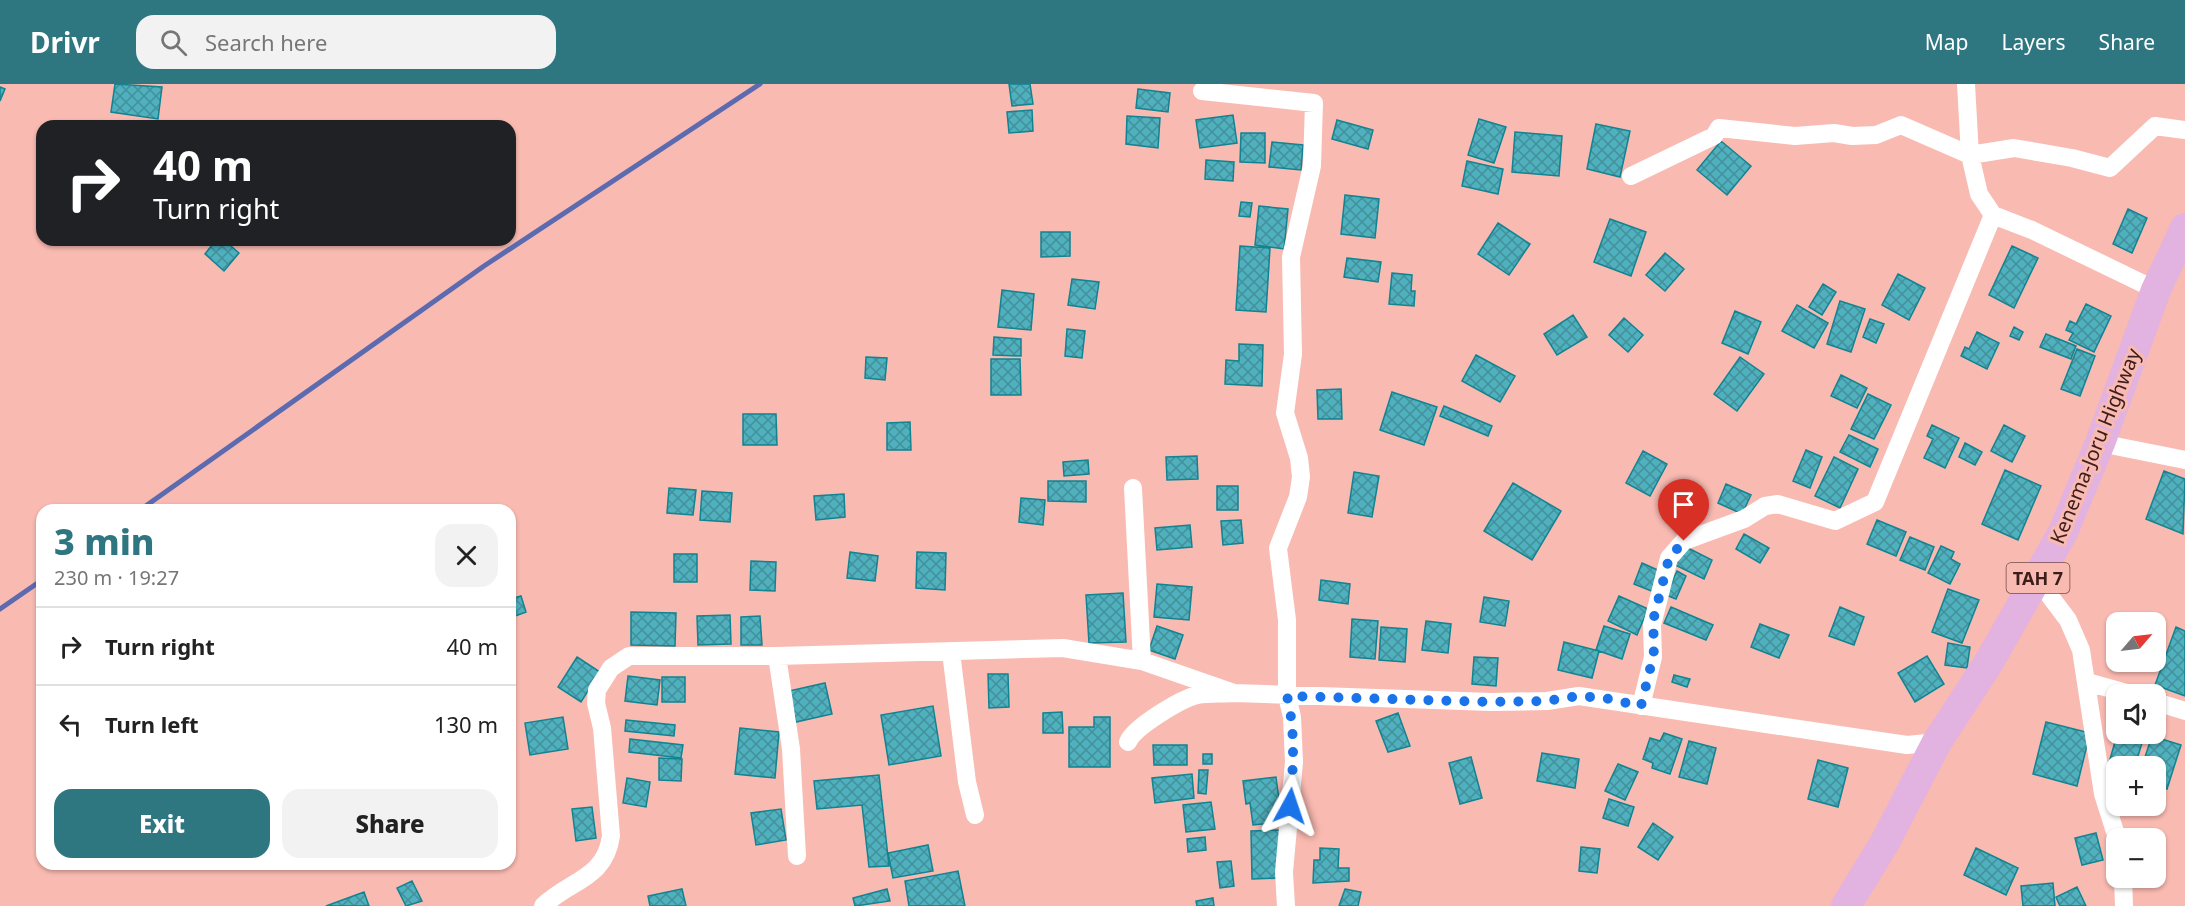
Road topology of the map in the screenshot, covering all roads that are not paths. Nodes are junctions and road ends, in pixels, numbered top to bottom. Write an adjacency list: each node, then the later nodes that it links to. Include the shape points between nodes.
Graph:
1 (1966, 84): 4 (street)
2 (1202, 91): 19 (street, via 1314,103 1312,166 1294,236 1290,272 1293,354 1284,413 1301,477 1298,497 1278,548 1287,620)
3 (2185, 130): 4 (street, via 2155,126 2110,168 2014,148)
4 (1970, 155): 5 (street, via 1901,125 1876,135 1852,136 1795,136 1719,128 1714,136); 6 (street, via 1979,194)
5 (1631, 176)
6 (1993, 215): 8 (street); 21 (street, via 1875,502 1834,521 1778,504 1766,506 1744,519 1684,541 1669,558 1652,625 1653,657)
7 (2185, 228): 8 (highway, Kenema-Joru Highway / TAH 7)
8 (2156, 290): 9 (highway, Kenema-Joru Highway / TAH 7)
9 (2100, 442): 10 (street); 12 (highway, Kenema-Joru Highway / TAH 7, via 2063,532)
10 (2185, 460)
11 (1133, 488): 15 (street)
12 (2037, 579): 16 (street, via 2068,620 2081,650); 24 (highway, Kenema-Joru Highway / TAH 7)
13 (951, 652): 14 (street); 15 (street, via 1063,648); 25 (street, via 967,782)
14 (777, 656): 27 (street, via 791,749); 29 (street, via 640,654 628,656 611,668 597,690 596,703 602,728 609,852 587,877)
15 (1142, 661): 18 (street)
16 (2088, 682): 17 (street); 26 (street, via 2103,794)
17 (2106, 687)
18 (1234, 693): 19 (street); 23 (street, via 1195,696 1135,730)
19 (1287, 696): 21 (street, via 1491,702 1579,696); 30 (street, via 1293,717 1294,762 1284,872)
20 (2166, 705): 22 (street)
21 (1641, 706): 24 (street, via 1907,745)
22 (2185, 711)
23 (1128, 742)
24 (1937, 742): 31 (highway, Kenema-Joru Highway / TAH 7, via 1886,842)
25 (975, 815)
26 (2114, 828)
27 (797, 856)
28 (2123, 888): 32 (street)
29 (543, 906)
30 (1286, 906)
31 (1846, 906)
32 (2124, 906)

